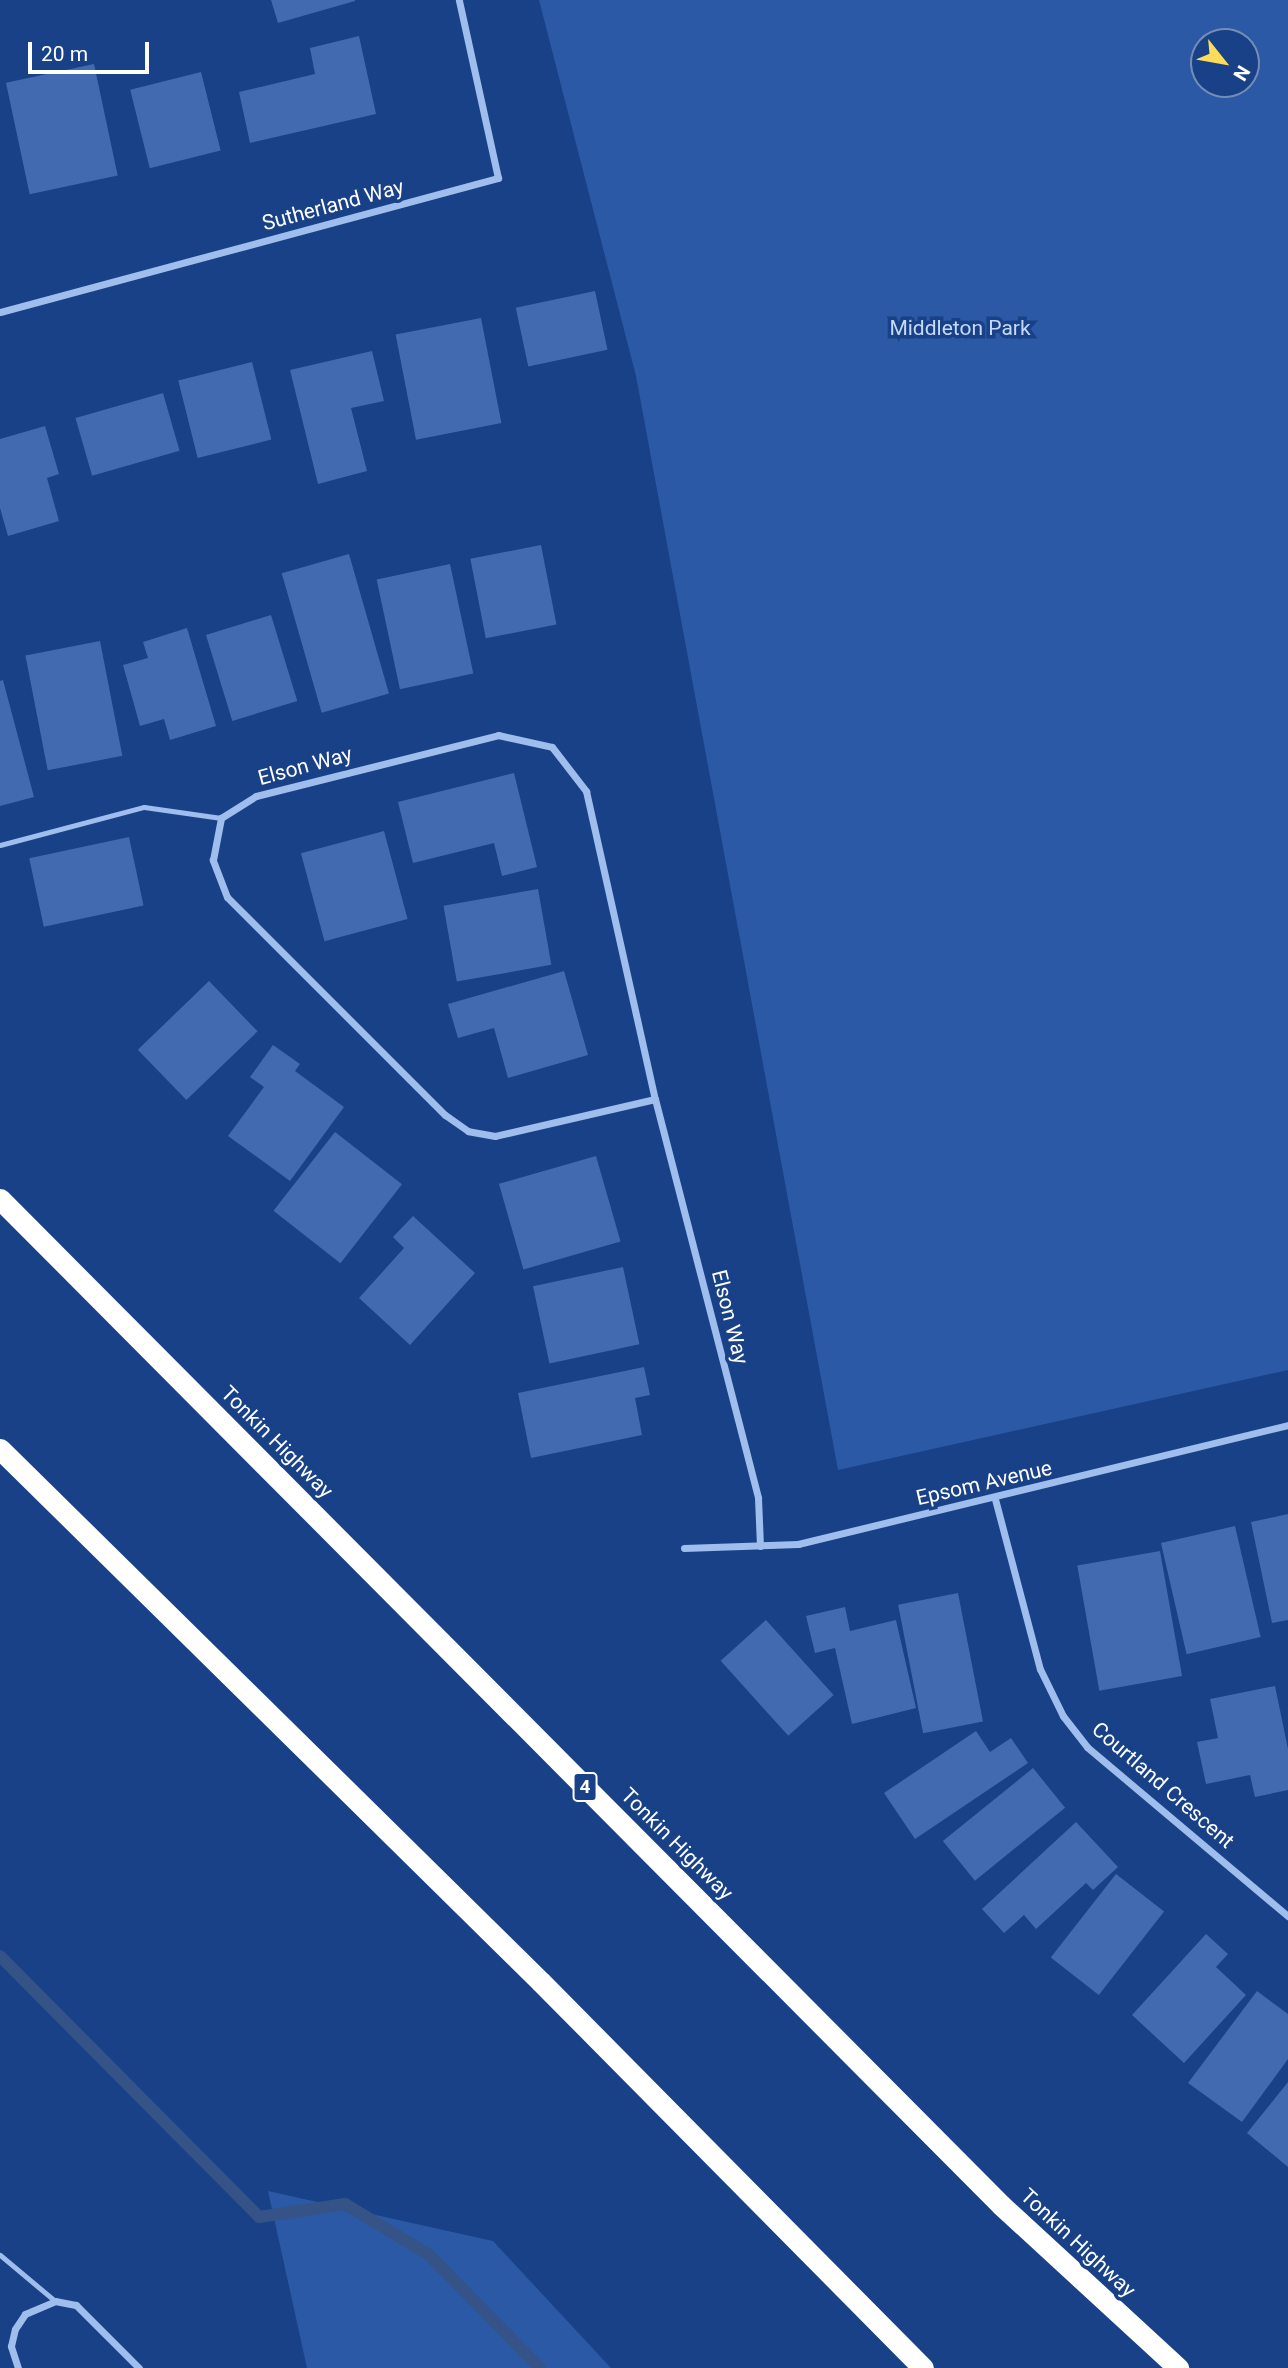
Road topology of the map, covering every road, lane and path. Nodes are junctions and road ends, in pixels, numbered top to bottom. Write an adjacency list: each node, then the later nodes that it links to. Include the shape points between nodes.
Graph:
1 (459, 0): 2 (street, Sutherland Way, via 498,178)
2 (0, 312)
3 (222, 818): 4 (lane, via 144,807); 5 (street, via 213,860 227,897 445,1115 468,1131 495,1136); 5 (street, Elson Way, via 256,796 498,735 552,747 586,791)
4 (0, 845)
5 (655, 1100): 10 (street, Elson Way, via 758,1498)
6 (0, 1199): 18 (highway, Tonkin Highway / 4, via 1001,2205)
7 (1288, 1425): 9 (street, Epsom Avenue)
8 (0, 1450): 17 (highway, via 531,1972)
9 (995, 1499): 10 (street, Epsom Avenue, via 799,1544); 12 (street, Courtland Crescent, via 1040,1669 1063,1716 1087,1747)
10 (760, 1546): 11 (street, Epsom Avenue)
11 (684, 1548)
12 (1288, 1916)
13 (0, 2255): 14 (lane)
14 (55, 2301): 15 (street, via 25,2314 15,2329 11,2346); 16 (street, via 76,2305)
15 (18, 2368)
16 (139, 2368)
17 (923, 2368)
18 (1178, 2368)

